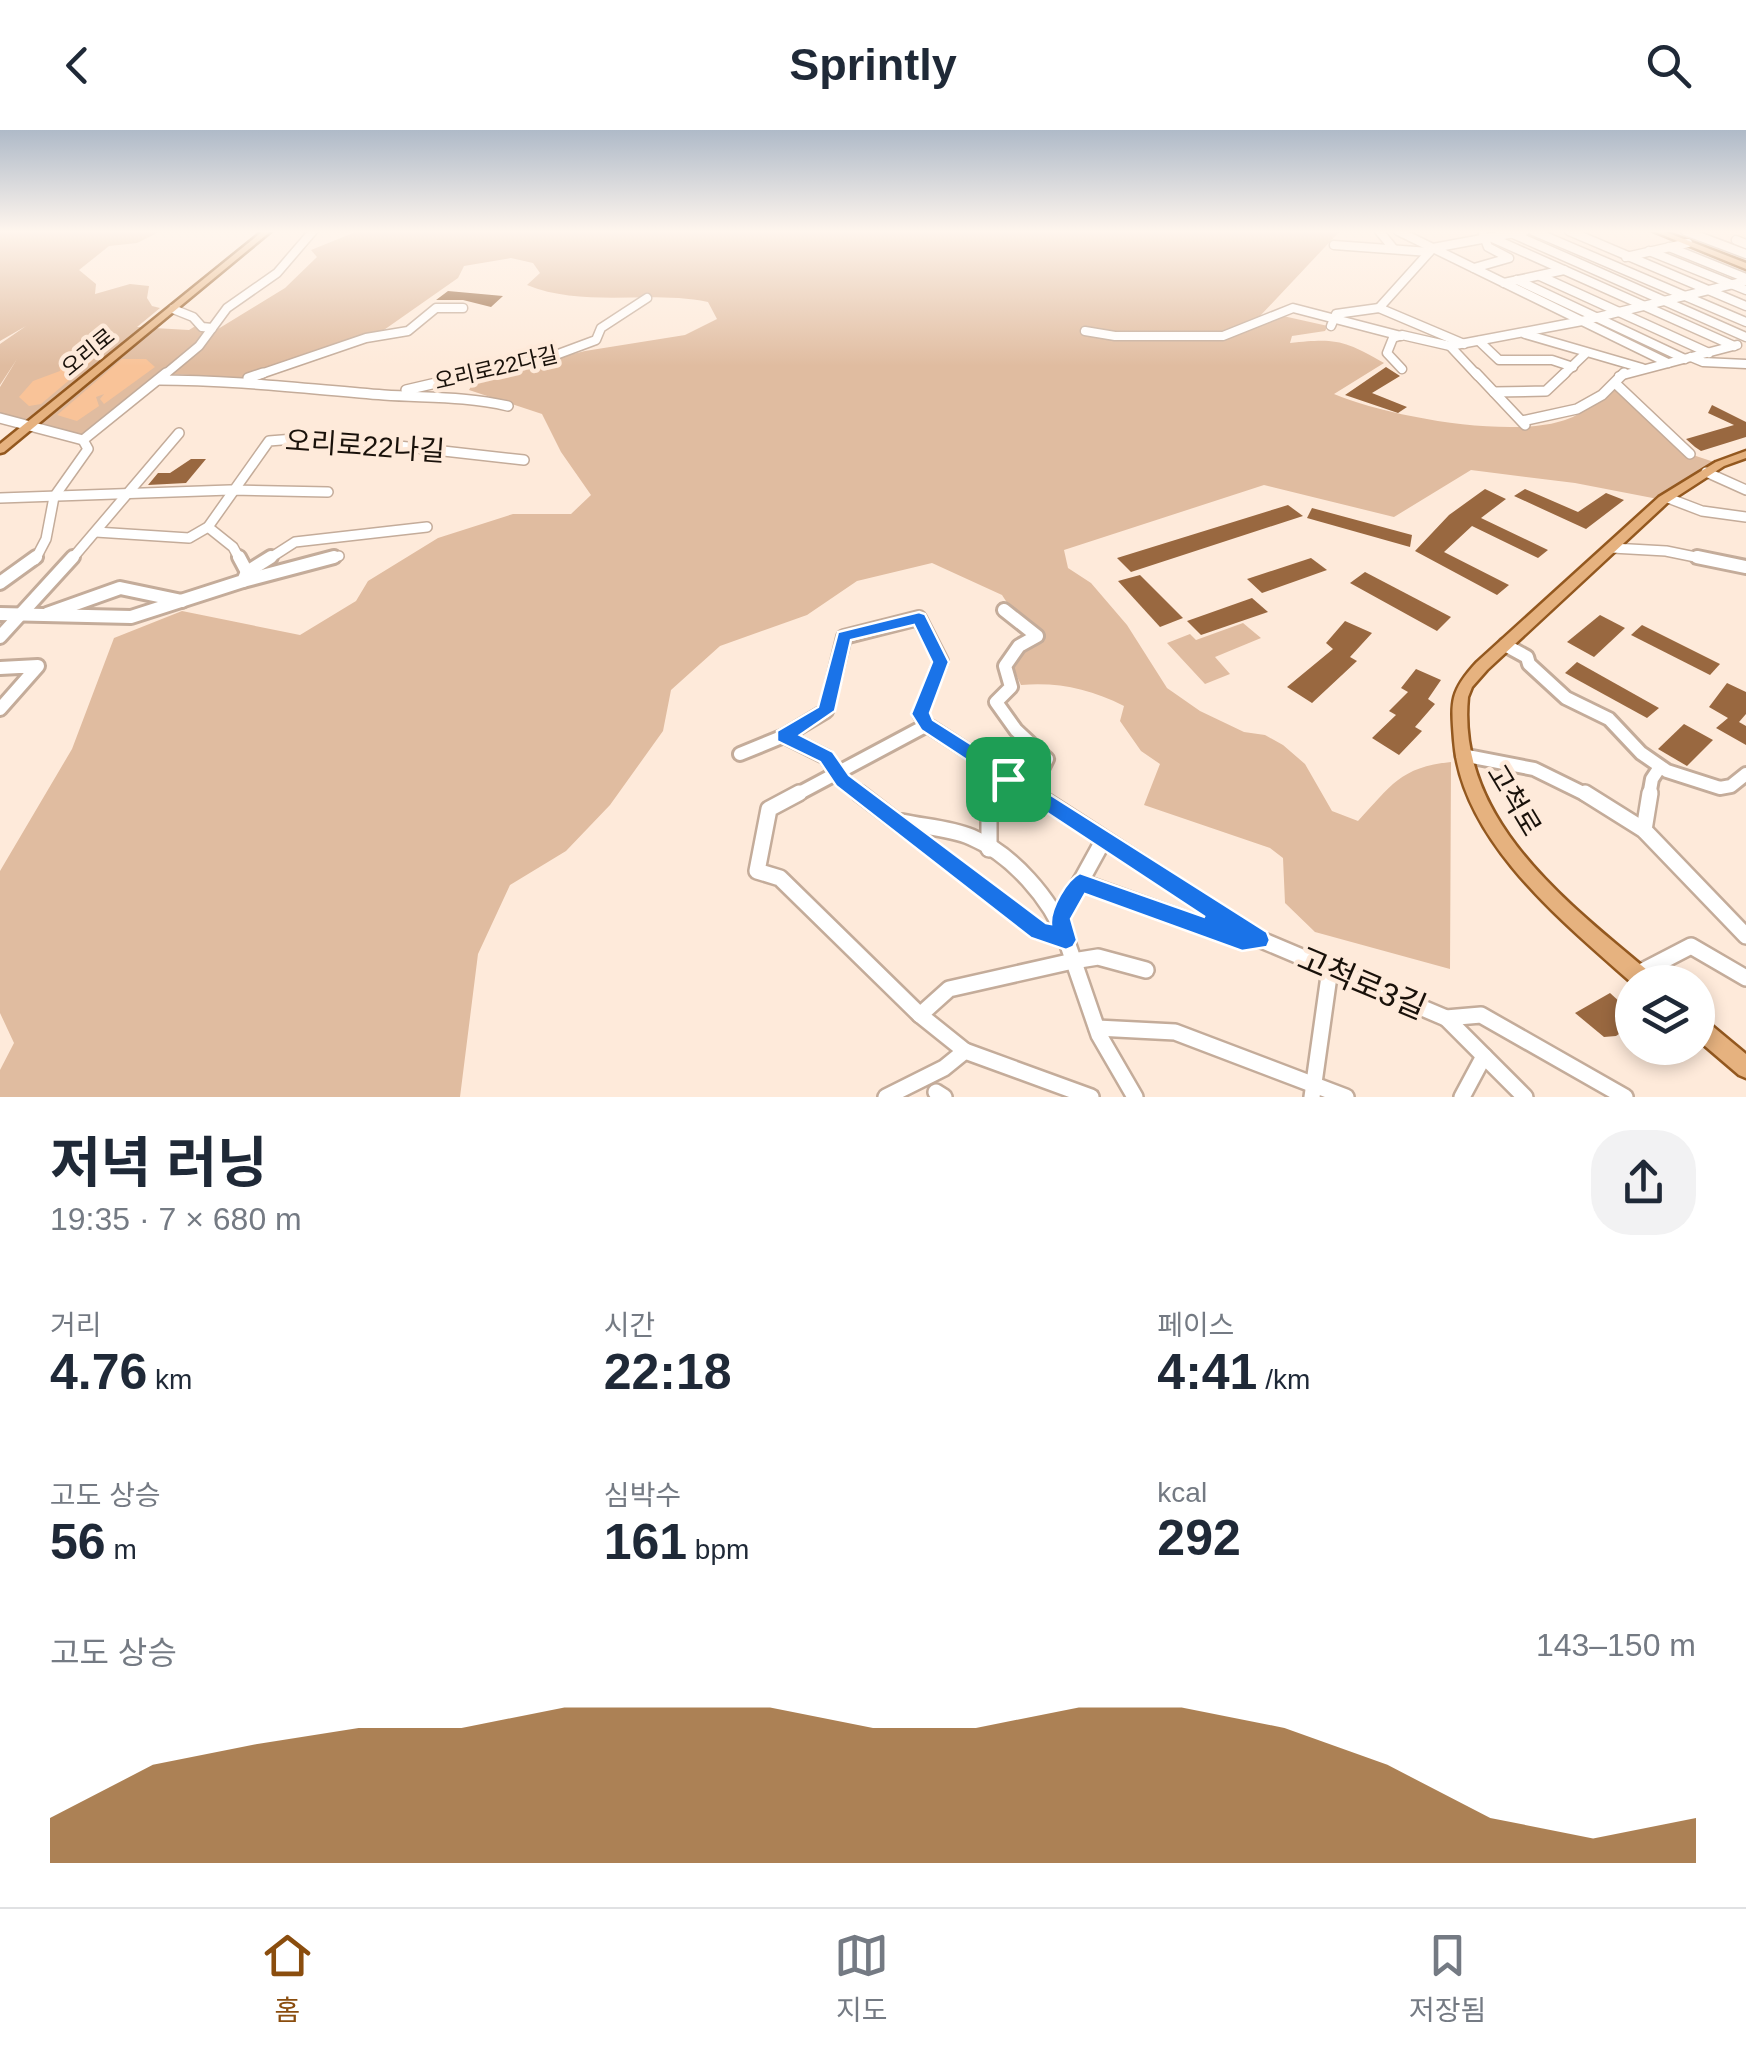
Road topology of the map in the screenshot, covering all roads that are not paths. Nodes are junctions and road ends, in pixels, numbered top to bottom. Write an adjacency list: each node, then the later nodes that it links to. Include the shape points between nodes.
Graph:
1 (213, 276): 24 (main road, 오리로)
2 (273, 276): 31 (street, via 227,308)
3 (1408, 276): 23 (street)
4 (1490, 276): 13 (street)
5 (1539, 276): 12 (street); 25 (street)
6 (1577, 276): 20 (street)
7 (1606, 276): 19 (street)
8 (1638, 276): 17 (street)
9 (1676, 276): 15 (street)
10 (1712, 276): 14 (street)
11 (1746, 279): 14 (street)
12 (1517, 280): 13 (street); 26 (street)
13 (1504, 283): 28 (street)
14 (1732, 284): 15 (street); 16 (street)
15 (1709, 290): 17 (street); 21 (street)
16 (1746, 290)
17 (1686, 296): 19 (street); 29 (street)
18 (647, 298): 52 (street, 오리로22다길, via 571,352)
19 (1662, 300): 20 (street); 35 (street)
20 (1644, 306): 25 (street); 39 (street)
21 (1746, 306)
22 (463, 308): 50 (street, 오리로22다길, via 436,308 408,331)
23 (1380, 308): 27 (street, via 1346,311); 30 (street); 37 (street)
24 (173, 309): 31 (street); 55 (main road, 오리로)
25 (1620, 312): 26 (street); 40 (street)
26 (1597, 318): 28 (street); 42 (street)
27 (1333, 322): 30 (street); 32 (street, via 1284,308 1238,332 1194,338)
28 (1582, 322): 33 (street); 43 (street)
29 (1746, 322)
30 (1368, 327): 34 (street)
31 (212, 328): 49 (street)
32 (1085, 331)
33 (1521, 333): 36 (street); 41 (street)
34 (1401, 336): 38 (street); 46 (street, via 1393,338 1388,353)
35 (1746, 340): 39 (street)
36 (1479, 341): 37 (street); 45 (street, via 1499,360)
37 (1464, 344): 38 (street)
38 (1450, 346): 51 (street)
39 (1734, 346): 40 (street)
40 (1709, 353): 42 (street)
41 (1590, 355): 45 (street); 47 (street); 48 (street)
42 (1688, 358): 43 (street); 44 (street)
43 (1668, 364): 47 (street)
44 (1746, 364)
45 (1573, 367): 51 (street, via 1546,390)
46 (1402, 368)
47 (1645, 368): 48 (street)
48 (1618, 379): 51 (street, via 1583,408 1523,423); 59 (street)
49 (158, 380): 50 (street, 오리로22다길); 57 (street)
50 (239, 380): 52 (street, 오리로22다길)
51 (1494, 392)
52 (388, 395): 53 (street, 오리로22다길, via 465,396)
53 (508, 406)
54 (2, 421): 55 (street)
55 (28, 426): 57 (street); 58 (main road, 오리로)
56 (179, 433): 66 (street)
57 (82, 440): 67 (street, via 88,449)
58 (0, 450)
59 (1690, 454)
60 (1746, 454): 62 (main road, 고척로)
61 (524, 460): 63 (street, 오리로22나길, via 319,437 269,441)
62 (1706, 472): 64 (street); 69 (main road, 고척로)
63 (230, 490): 65 (street, 오리로22나길); 66 (street, 오리로22나길); 71 (street, 오리로22나길)
64 (1746, 490)
65 (328, 492)
66 (124, 494): 67 (street, 오리로22나길); 73 (street)
67 (54, 497): 68 (street, 오리로22나길); 78 (street, via 34,562)
68 (0, 498)
69 (1668, 498): 70 (street, via 1702,511); 74 (main road, 고척로)
70 (1746, 516)
71 (208, 527): 73 (street, via 188,538); 77 (street, via 234,547)
72 (426, 528): 77 (street, via 295,542)
73 (96, 532): 83 (street)
74 (1612, 548): 76 (street); 85 (main road, 고척로)
75 (339, 556): 77 (street)
76 (1746, 567)
77 (245, 577): 79 (street)
78 (0, 583)
79 (184, 602): 82 (street, via 131,617); 82 (street, via 120,588)
80 (1004, 610): 95 (street, via 1037,636 1004,666 1011,687 996,702 1047,759 1042,769)
81 (0, 614): 83 (street)
82 (38, 617): 83 (street)
83 (10, 621): 84 (street)
84 (0, 637)
85 (1505, 645): 91 (main road, 고척로, via 1462,692); 92 (street, via 1527,657 1566,698 1609,719)
86 (0, 668): 87 (street, via 38,666)
87 (0, 710)
88 (927, 725): 89 (street, via 920,714 941,662 919,618 844,636 826,711); 93 (street); 95 (street, 고척로3길)
89 (784, 736): 90 (street); 93 (street, via 826,757)
90 (740, 754)
91 (1462, 755): 97 (street, via 1566,781); 106 (main road, 고척로, via 1464,771 1506,847)
92 (1660, 766): 94 (street, via 1720,788); 97 (street)
93 (836, 771): 96 (street); 111 (street, via 770,809 757,872 780,878)
94 (1746, 774)
95 (1008, 779): 98 (street, 고척로3길); 99 (street, via 991,783)
96 (898, 821): 99 (street, via 977,839); 103 (street, via 1039,931)
97 (1644, 830): 102 (street)
98 (1103, 841): 100 (street); 104 (street, 고척로3길)
99 (989, 849): 101 (street)
100 (1080, 882): 101 (street); 104 (street, 고척로3길, via 1242,940)
101 (1060, 918): 103 (street)
102 (1746, 936)
103 (1066, 940): 105 (street)
104 (1259, 940): 109 (street, 고척로3길)
105 (1073, 962): 108 (street, via 1098,957); 111 (street, via 949,990); 113 (street)
106 (1627, 965)
107 (1662, 965): 110 (street, 고척로, via 1692,946)
108 (1146, 970)
109 (1330, 970): 112 (street, 고척로3길); 118 (street)
110 (1746, 978)
111 (920, 1015): 115 (street)
112 (1446, 1018): 116 (street); 119 (street, 고척로3길, via 1481,1015)
113 (1097, 1028): 118 (street, via 1175,1032); 122 (street)
114 (1715, 1042): 117 (main road)
115 (965, 1052): 120 (street); 121 (street)
116 (1484, 1056): 124 (street); 125 (street)
117 (1746, 1068)
118 (1313, 1091): 123 (street)
119 (1622, 1096)
120 (886, 1097)
121 (1091, 1097)
122 (1135, 1097)
123 (1346, 1097)
124 (1462, 1097)
125 (1525, 1097)

